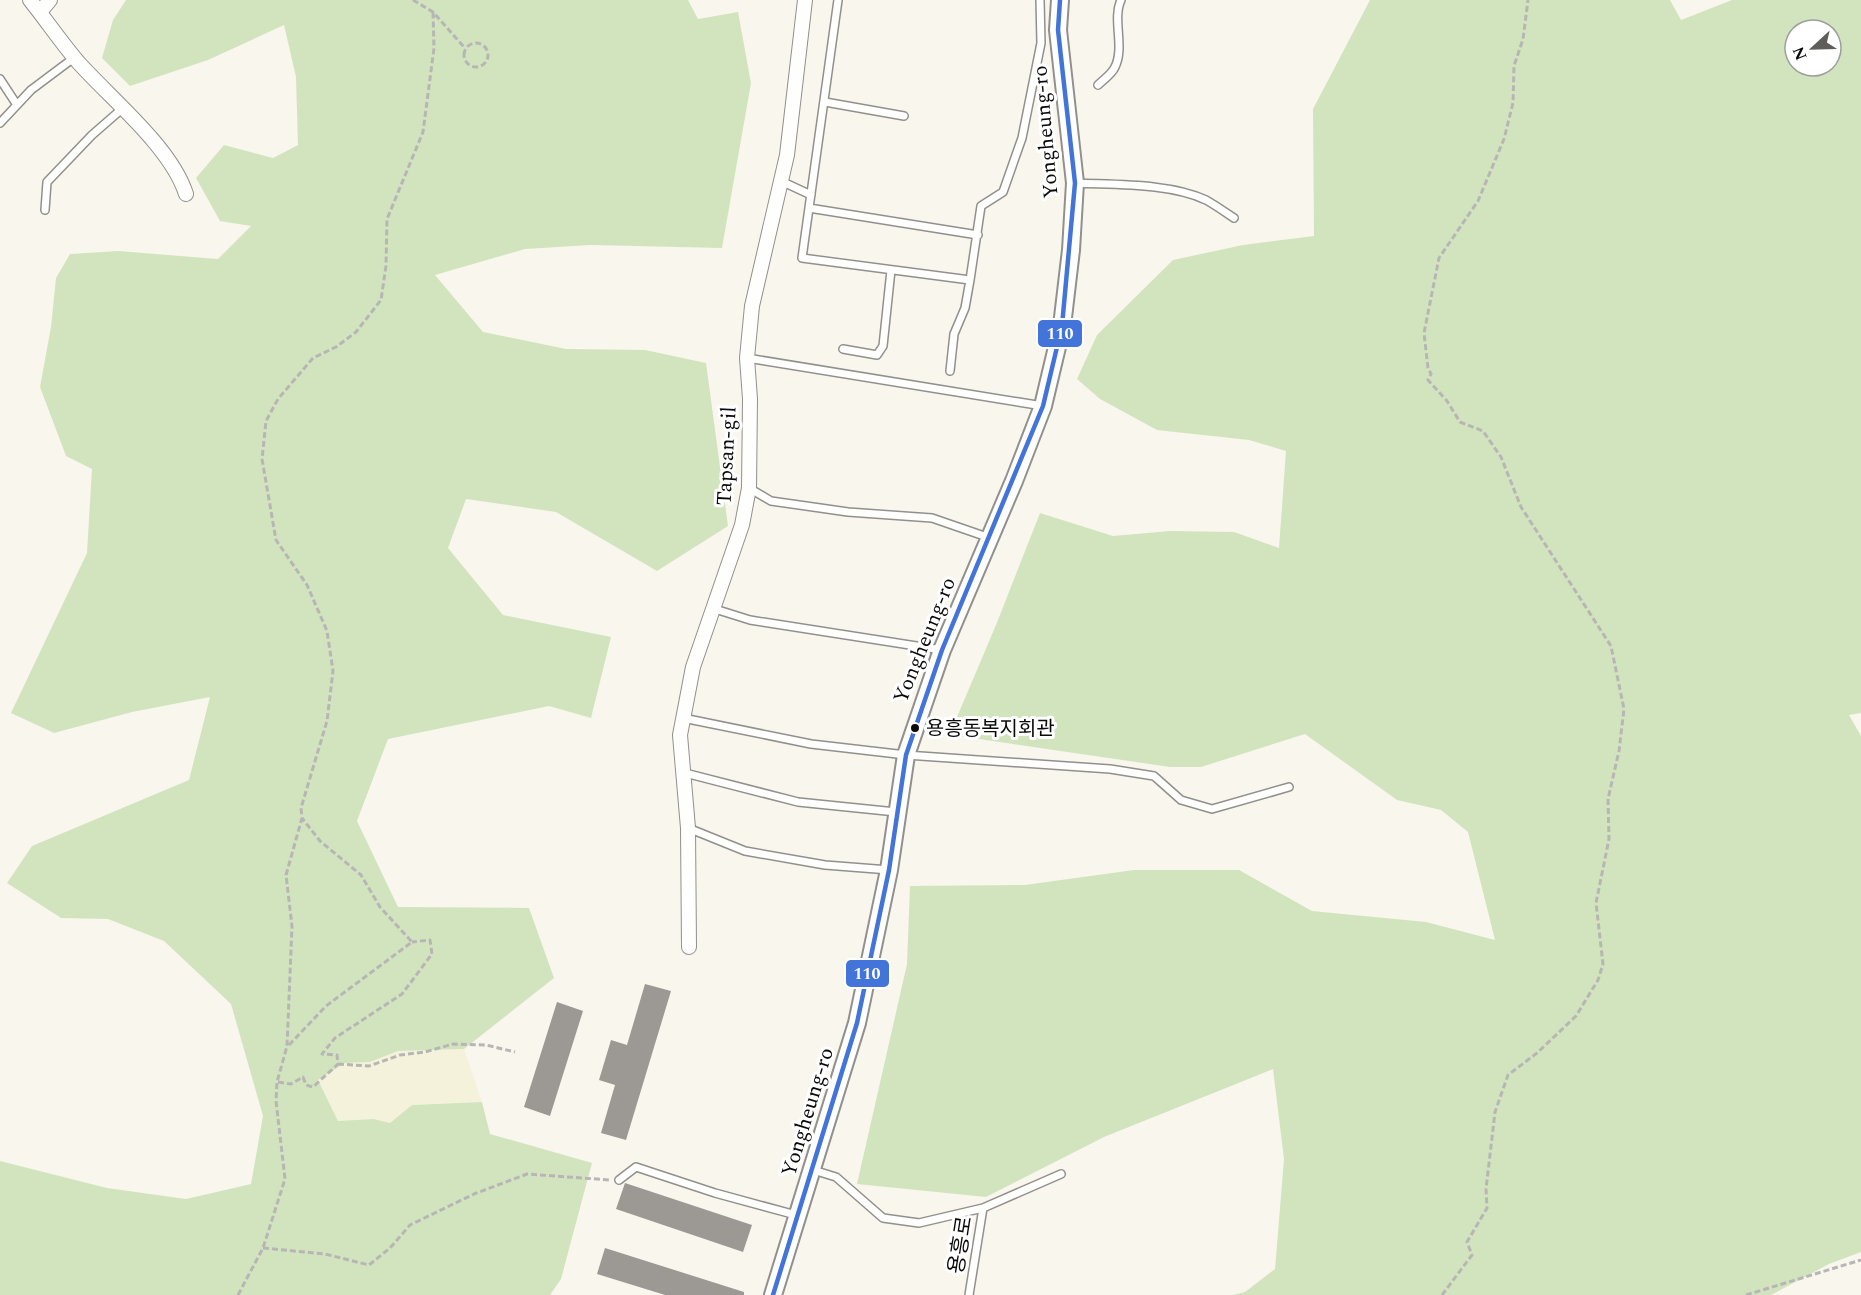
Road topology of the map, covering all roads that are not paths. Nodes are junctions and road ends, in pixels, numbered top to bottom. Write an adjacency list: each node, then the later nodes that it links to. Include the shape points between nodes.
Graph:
1 (30, 0): 8 (street)
2 (50, 0): 8 (street)
3 (805, 0): 17 (street, Tapsan-gil)
4 (838, 0): 12 (lane)
5 (1040, 0): 24 (lane, via 1041,43 1022,138 1003,192 981,206)
6 (1060, 0): 18 (street, Yongheung-ro, via 1058,30)
7 (1121, 0): 11 (lane, via 1115,67)
8 (40, 12): 9 (street)
9 (75, 57): 13 (lane); 14 (street)
10 (0, 79): 13 (lane)
11 (1098, 85)
12 (825, 102): 15 (lane); 20 (lane)
13 (17, 105): 16 (lane)
14 (123, 108): 19 (street, via 163,154 181,179); 22 (lane, via 47,182)
15 (904, 116)
16 (0, 123)
17 (781, 181): 20 (lane); 28 (street, Tapsan-gil, via 752,306)
18 (1075, 183): 23 (lane, via 1140,185 1171,191 1204,199); 30 (street, Yongheung-ro, via 1062,326)
19 (186, 194)
20 (811, 195): 21 (lane)
21 (809, 208): 24 (lane); 25 (lane, via 802,258)
22 (45, 210)
23 (1234, 218)
24 (978, 235): 26 (lane)
25 (891, 270): 26 (lane); 27 (lane, via 883,346 877,355)
26 (970, 280): 29 (lane, via 965,308 954,334)
27 (843, 349)
28 (747, 358): 30 (lane); 31 (street, Tapsan-gil)
29 (950, 371)
30 (1042, 405): 32 (street, Yongheung-ro)
31 (749, 488): 32 (lane, via 771,501 932,518); 33 (street, Tapsan-gil, via 742,525)
32 (990, 538): 34 (street, Yongheung-ro)
33 (715, 609): 34 (lane, via 750,621); 35 (street, Tapsan-gil, via 693,667)
34 (942, 650): 36 (street, Yongheung-ro)
35 (683, 718): 36 (lane, via 811,744); 37 (street, Tapsan-gil, via 680,735)
36 (906, 755): 38 (lane, via 1110,768 1154,776 1181,800 1212,809); 39 (street, Yongheung-ro)
37 (685, 773): 39 (lane, via 798,802); 40 (street, Tapsan-gil)
38 (1289, 787)
39 (896, 812): 41 (street, Yongheung-ro)
40 (688, 828): 41 (lane, via 745,850 825,865); 42 (street, Tapsan-gil)
41 (889, 870): 43 (street, Yongheung-ro, via 857,1023)
42 (689, 946)
43 (813, 1170): 46 (lane, 용흥로, via 836,1177 883,1218 920,1223); 47 (street, Yongheung-ro)
44 (1061, 1174): 46 (lane)
45 (619, 1180): 47 (lane, via 636,1167)
46 (983, 1208): 49 (lane, 용흥로)
47 (799, 1215): 48 (street, Yongheung-ro)
48 (773, 1295)
49 (969, 1295)

